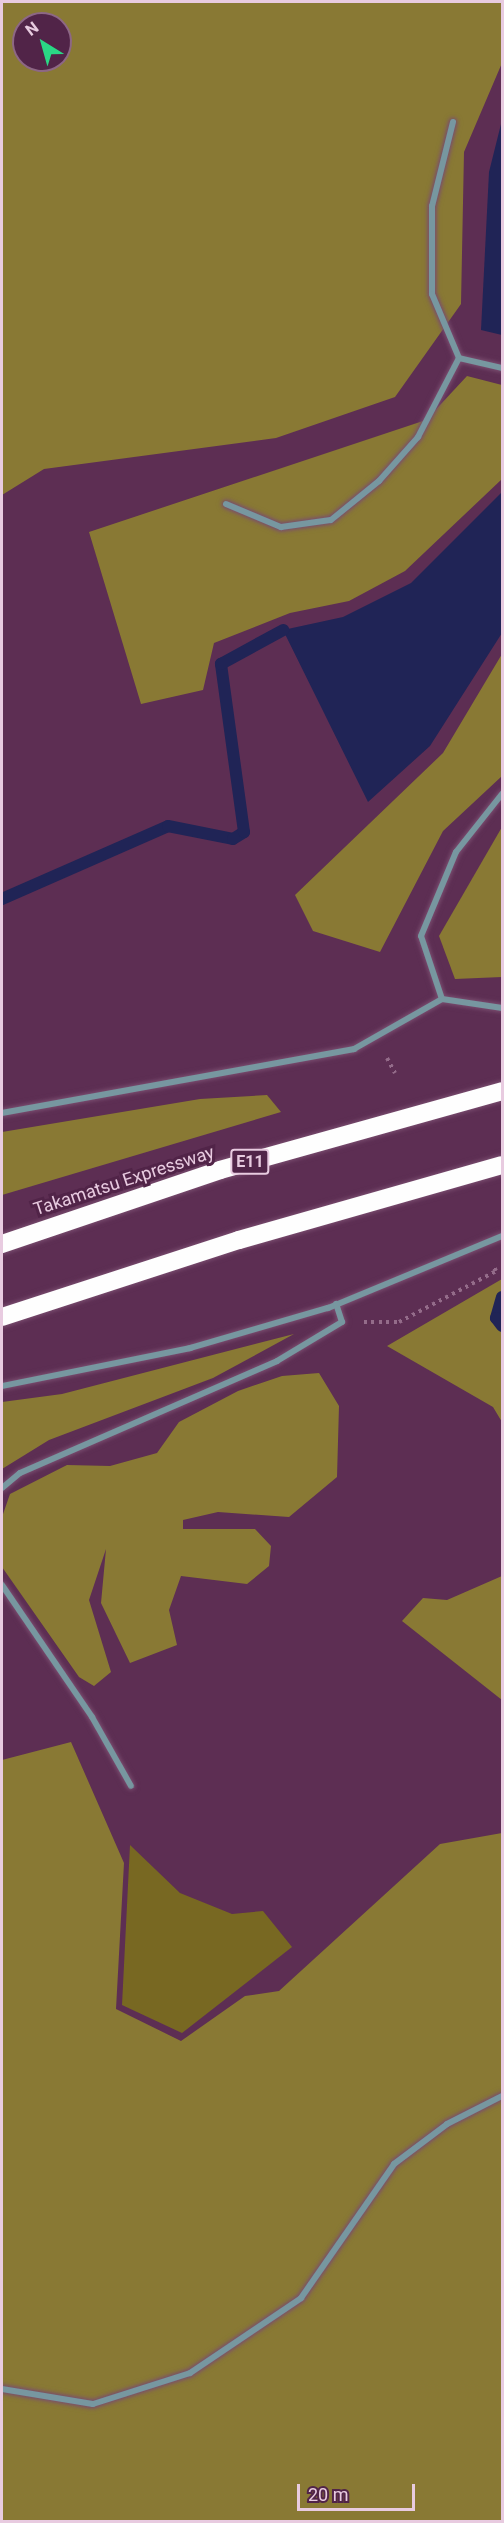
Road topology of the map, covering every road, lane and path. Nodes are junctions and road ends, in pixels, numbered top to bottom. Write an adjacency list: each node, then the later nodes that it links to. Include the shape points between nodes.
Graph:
1 (453, 122): 2 (street, via 432,206 432,294)
2 (459, 358): 3 (street); 4 (street, via 418,437 379,481 331,520 281,527)
3 (502, 368)
4 (226, 504)
5 (502, 794): 6 (street, via 456,852 421,936)
6 (442, 999): 7 (street); 11 (street, via 354,1048)
7 (502, 1008)
8 (382, 1050): 9 (path)
9 (395, 1073)
10 (502, 1091): 14 (highway, Takamatsu Expressway / E11, via 220,1170)
11 (2, 1113)
12 (502, 1165): 17 (highway, via 239,1240)
13 (502, 1236): 16 (street)
14 (2, 1244)
15 (489, 1256): 18 (path, via 496,1271 399,1322)
16 (336, 1304): 18 (street); 19 (street, via 190,1348)
17 (2, 1317)
18 (342, 1322): 20 (street, via 277,1361 20,1473)
19 (2, 1386)
20 (2, 1488)
21 (2, 1585): 22 (street, via 92,1717)
22 (131, 1786)
23 (502, 2096): 24 (street, via 447,2124 394,2164 300,2298 190,2373 93,2404)
24 (2, 2389)

